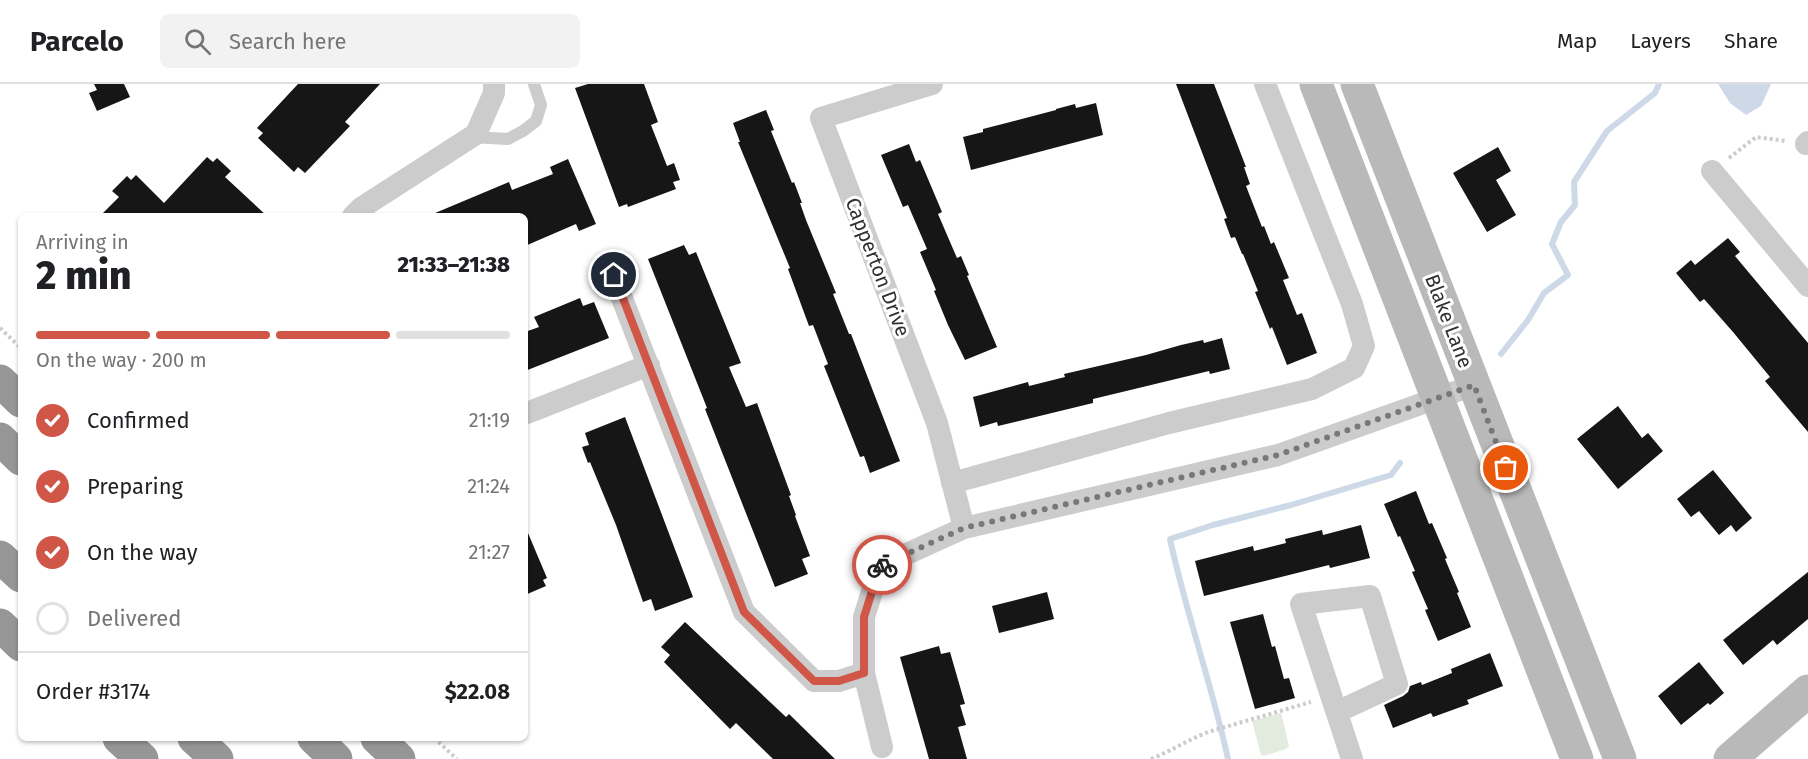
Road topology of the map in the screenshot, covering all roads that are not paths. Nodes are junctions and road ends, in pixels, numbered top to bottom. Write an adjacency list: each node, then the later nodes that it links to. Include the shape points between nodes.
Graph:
1 (494, 84): 7 (street, via 494,93 476,134)
2 (534, 84): 7 (lane, via 541,105 536,121 508,139)
3 (932, 84): 20 (street, Capperton Drive, via 821,118 937,423)
4 (1264, 84): 20 (street, via 1352,304 1364,346 1354,368 1312,389 1169,423)
5 (1316, 84): 16 (main road, Blake Lane)
6 (1357, 84): 14 (main road, Blake Lane)
7 (471, 137): 9 (street)
8 (1712, 171): 11 (street)
9 (356, 213)
10 (614, 275): 12 (street)
11 (1808, 286)
12 (649, 365): 17 (street); 26 (street, via 744,612 814,681 839,681)
13 (0, 381): 15 (highway)
14 (1474, 385): 16 (street); 40 (main road, Blake Lane)
15 (18, 398)
16 (1437, 398): 21 (street, via 1278,455); 39 (main road, Blake Lane)
17 (528, 413)
18 (0, 439): 19 (highway)
19 (18, 456)
20 (952, 483): 21 (street, Capperton Drive)
21 (964, 528): 26 (street, via 880,566 864,617)
22 (0, 557): 23 (highway)
23 (18, 573)
24 (0, 625): 25 (highway)
25 (18, 642)
26 (864, 673): 33 (street)
27 (1808, 691): 41 (main road)
28 (1334, 704): 28 (street, via 1301,604 1370,596 1397,684); 38 (street)
29 (122, 741): 34 (highway)
30 (197, 741): 35 (highway)
31 (317, 741): 36 (highway)
32 (380, 741): 37 (highway)
33 (882, 747)
34 (142, 759)
35 (217, 759)
36 (336, 759)
37 (399, 759)
38 (1352, 759)
39 (1577, 759)
40 (1620, 759)
41 (1730, 759)

